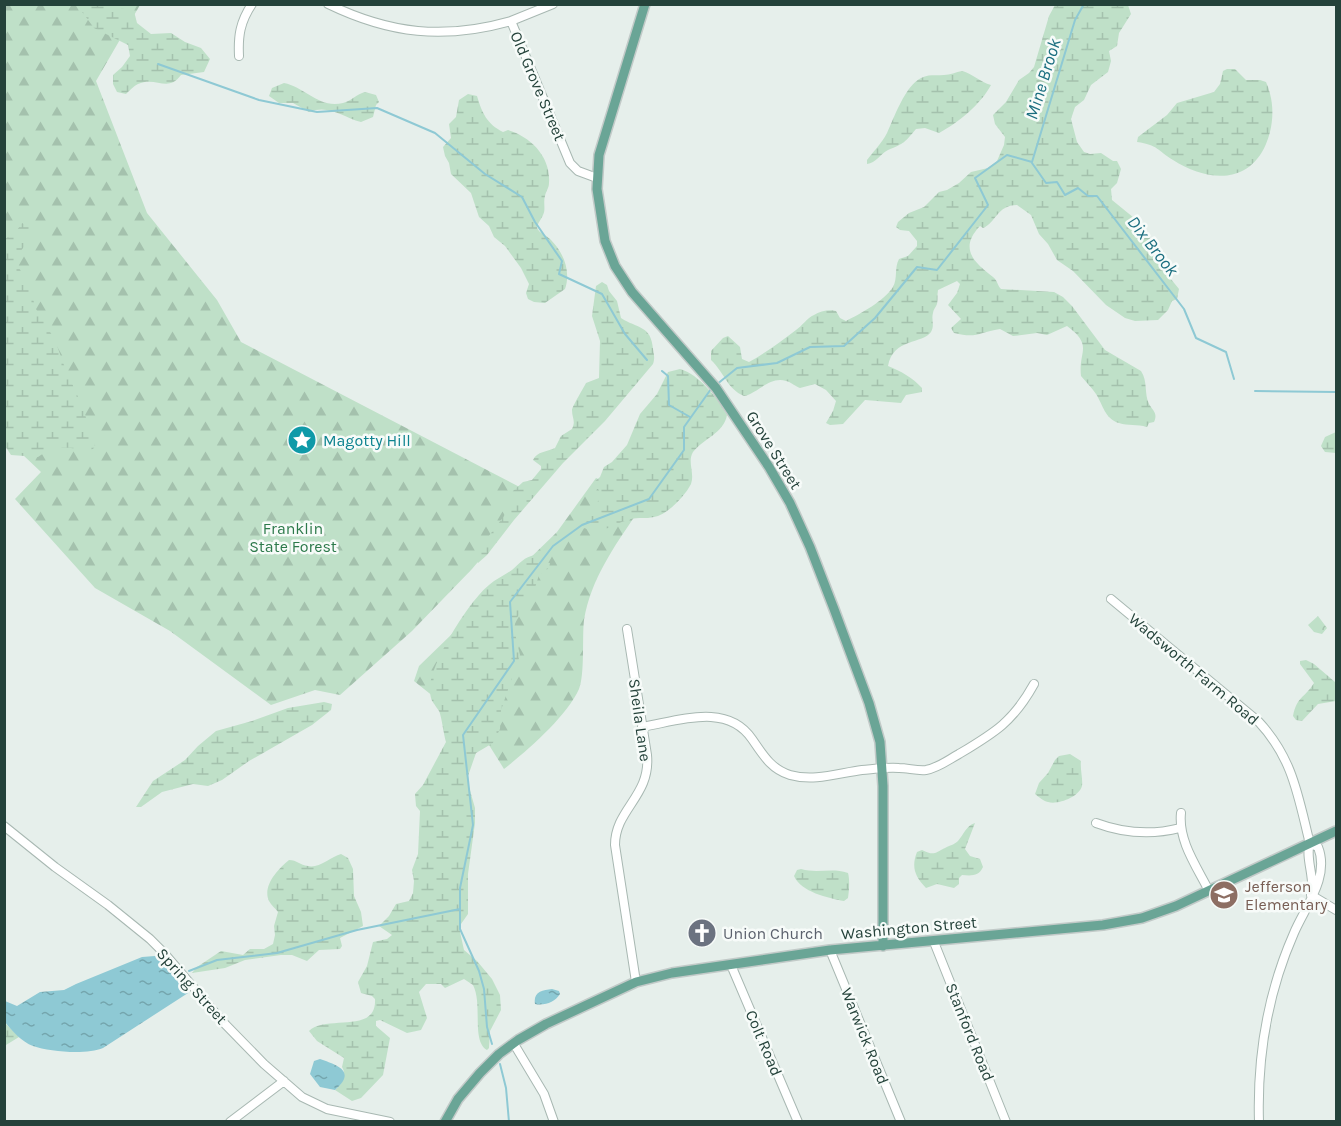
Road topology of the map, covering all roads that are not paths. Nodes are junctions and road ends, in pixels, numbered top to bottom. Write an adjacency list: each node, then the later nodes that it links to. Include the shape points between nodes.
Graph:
1 (252, 4): 6 (street, via 239,29)
2 (327, 4): 5 (street, via 375,23 421,32 467,31)
3 (554, 4): 5 (street, Old Grove Street)
4 (645, 4): 7 (main road, Grove Street, via 607,126)
5 (511, 21): 7 (street, Old Grove Street, via 570,163 578,171)
6 (239, 56)
7 (597, 178): 12 (main road, Grove Street, via 603,231 615,266 638,300 715,386 789,503 810,547 869,703 880,742)
8 (1110, 599): 18 (street, Wadsworth Farm Road, via 1269,733 1285,757)
9 (627, 628): 11 (street, Sheila Lane)
10 (1034, 684): 12 (street, via 1019,710 1005,724 944,762 927,770)
11 (642, 727): 12 (street, via 718,716 738,724 770,763 789,774 812,777); 26 (street, Sheila Lane, via 647,760 645,780 621,819 615,839)
12 (882, 769): 23 (main road, Grove Street)
13 (1181, 813): 16 (street)
14 (1096, 823): 16 (street, via 1143,832)
15 (4, 826): 28 (street, Spring Street, via 150,939 223,1022)
16 (1180, 828): 19 (street)
17 (1336, 831): 18 (main road, Washington Street)
18 (1310, 844): 19 (main road, Washington Street); 20 (street, via 1306,852 1312,872); 20 (street, via 1318,847 1322,864 1320,879)
19 (1209, 891): 22 (main road, Washington Street, via 1160,912 1115,924)
20 (1311, 895): 21 (street); 36 (street, via 1273,990 1264,1033)
21 (1336, 910)
22 (934, 942): 23 (main road, Washington Street); 35 (street, Stanford Road)
23 (883, 946): 24 (main road, Washington Street)
24 (830, 950): 25 (main road, Washington Street); 34 (street, Warwick Road)
25 (731, 965): 26 (main road, Washington Street); 33 (street, Colt Road)
26 (636, 982): 27 (main road, Washington Street, via 546,1024)
27 (514, 1044): 31 (main road, Washington Street, via 480,1073); 32 (street, via 544,1094)
28 (284, 1081): 29 (street); 30 (street, Spring Street, via 317,1105)
29 (230, 1122)
30 (390, 1122)
31 (445, 1122)
32 (554, 1122)
33 (798, 1122)
34 (901, 1122)
35 (1006, 1122)
36 (1259, 1122)

